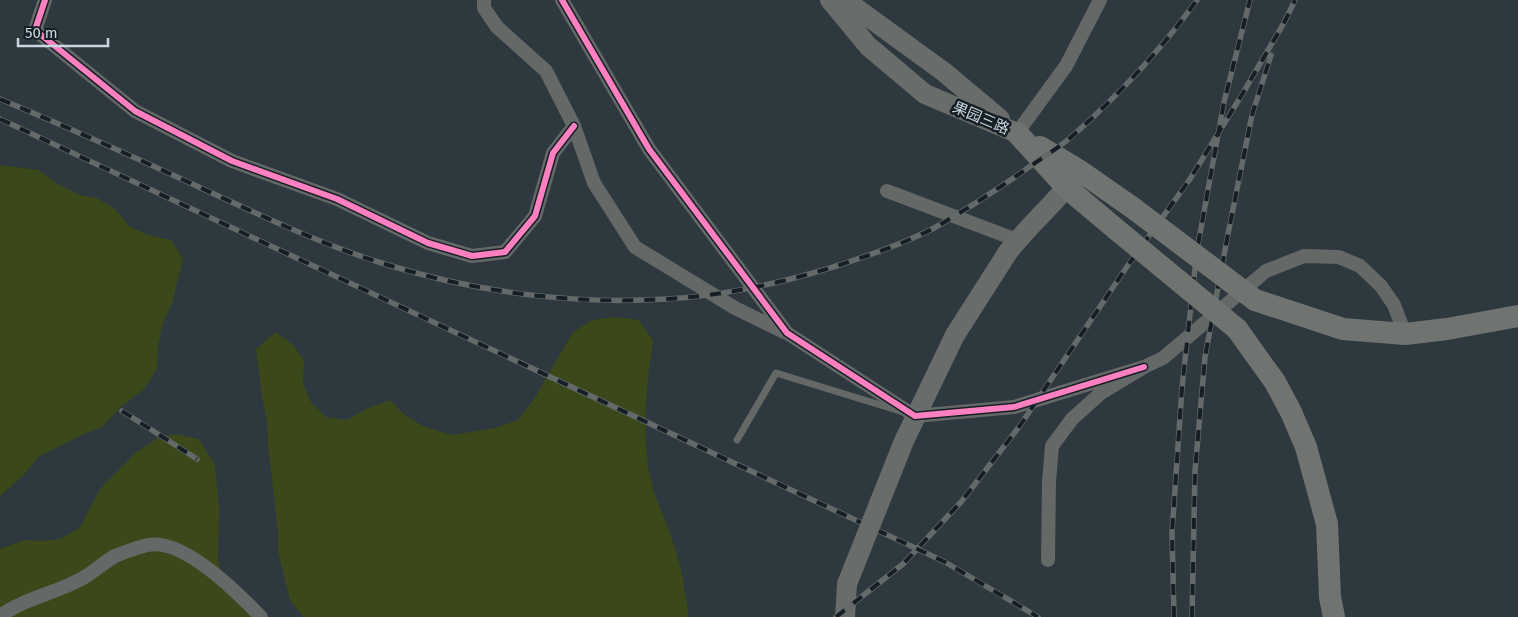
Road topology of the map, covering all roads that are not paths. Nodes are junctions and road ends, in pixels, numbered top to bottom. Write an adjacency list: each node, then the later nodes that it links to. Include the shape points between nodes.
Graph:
1 (45, 0): 7 (street, via 34,30 135,111 232,161 337,199 428,243 472,256 506,252 535,216 553,153)
2 (484, 0): 7 (street, via 484,8 497,27 546,71)
3 (562, 0): 13 (street, via 649,149)
4 (830, 0): 8 (street, 果园三路, via 868,46 925,94)
5 (845, 0): 8 (street, 果园三路, via 944,72)
6 (1100, 0): 8 (street, via 1066,66)
7 (574, 126): 13 (street, via 594,183 635,247 735,308)
8 (1017, 132): 9 (main road)
9 (1074, 180): 11 (street); 14 (main road, bridge, via 1133,208 1255,300 1343,329); 22 (main road, bridge, via 1117,230 1237,329 1275,382 1306,447 1327,524 1330,598)
10 (887, 190): 11 (street)
11 (1013, 246): 21 (street, bridge, via 955,334 904,441 847,584)
12 (1518, 316): 14 (main road, via 1447,330)
13 (787, 333): 16 (street)
14 (1405, 334): 15 (street, via 1394,305 1381,286 1360,266 1339,257 1304,256 1266,271 1163,358)
15 (1144, 367): 16 (street, via 1014,407); 18 (street, via 1101,393 1072,418 1052,446)
16 (914, 416): 17 (lane, via 776,373)
17 (737, 440)
18 (1048, 560)
19 (0, 616): 20 (street, via 12,607 83,578 115,557 149,545 170,547 185,553 214,573)
20 (261, 617)
21 (845, 617)
22 (1334, 617)

